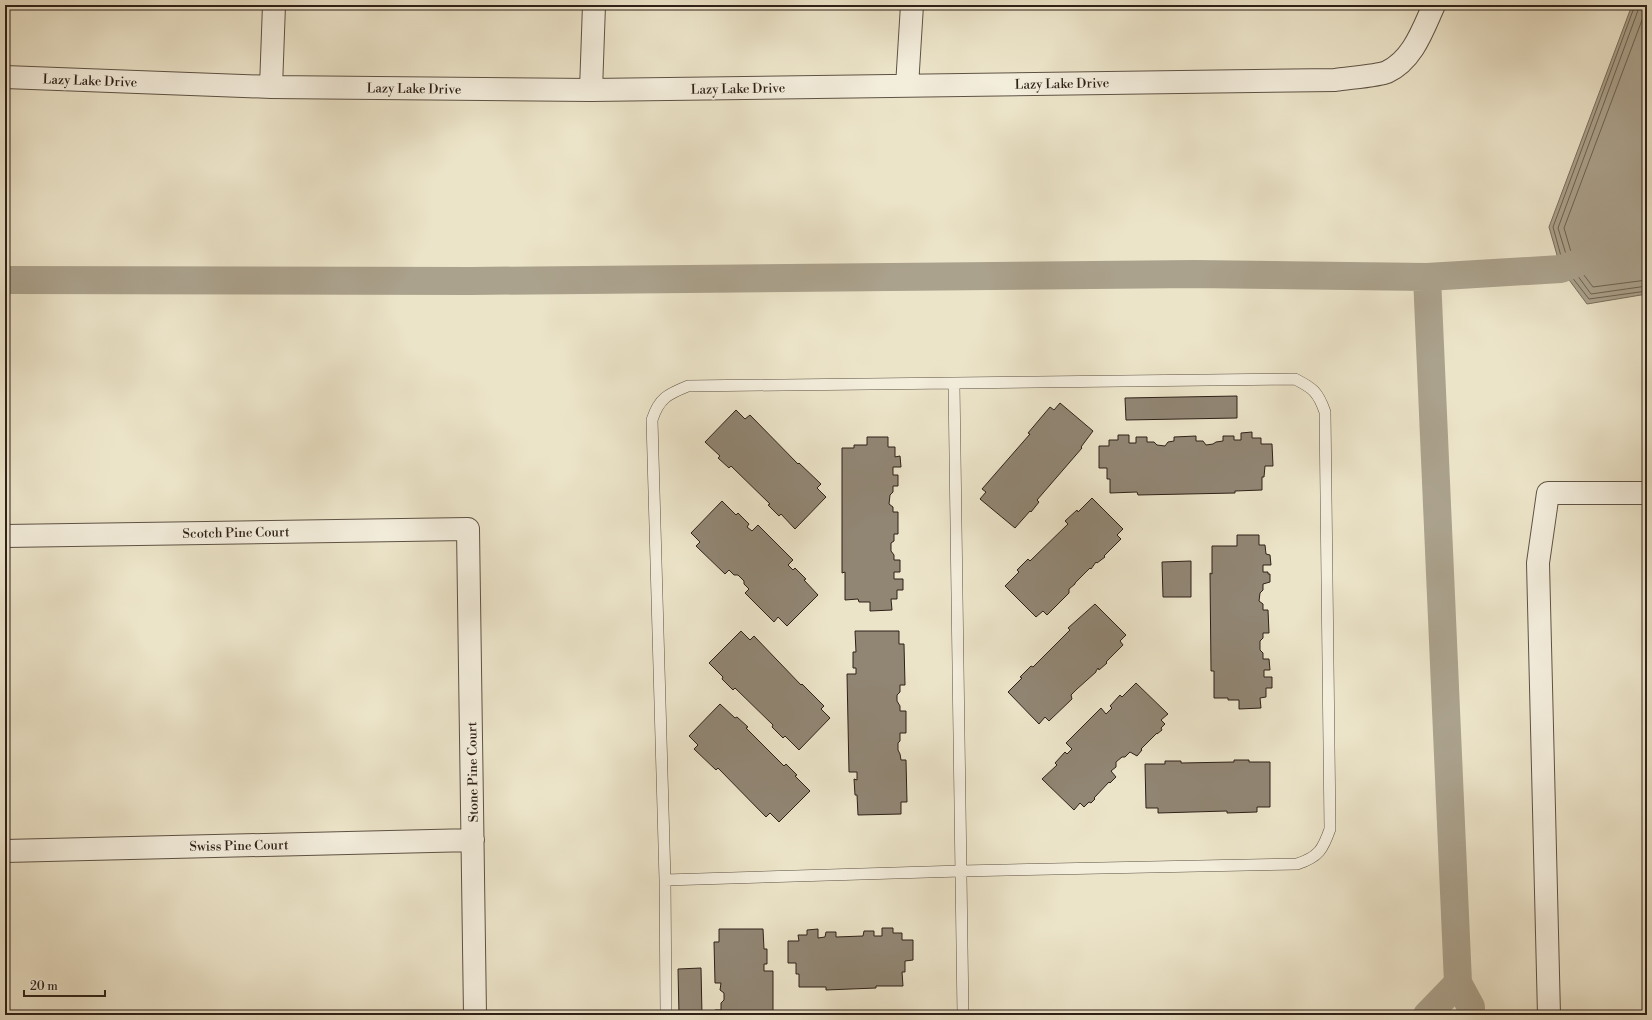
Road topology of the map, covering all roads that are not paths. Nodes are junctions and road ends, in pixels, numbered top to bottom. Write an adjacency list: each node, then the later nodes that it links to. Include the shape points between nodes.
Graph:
1 (274, 5): 7 (street)
2 (594, 5): 8 (street)
3 (912, 5): 6 (street)
4 (1434, 5): 6 (street, Lazy Lake Drive, via 1418,40 1405,60 1386,73 1335,80)
5 (5, 77): 7 (street, Lazy Lake Drive)
6 (907, 86): 8 (street, Lazy Lake Drive)
7 (271, 87): 8 (street, Lazy Lake Drive)
8 (591, 90)
9 (954, 384): 15 (lane); 15 (lane, via 1295,379 1310,386 1320,398 1325,412 1330,829 1323,848 1311,860 1297,864); 16 (lane, via 688,386 671,393 656,407 652,420)
10 (1647, 493): 20 (street, via 1548,493 1538,563)
11 (468, 529): 12 (street, Scotch Pine Court); 13 (street, Stone Pine Court)
12 (5, 536)
13 (473, 840): 14 (street, Swiss Pine Court); 17 (street, Stone Pine Court)
14 (5, 851)
15 (961, 871): 16 (lane); 19 (lane)
16 (664, 880): 18 (lane)
17 (475, 1015)
18 (666, 1015)
19 (963, 1015)
20 (1549, 1015)

